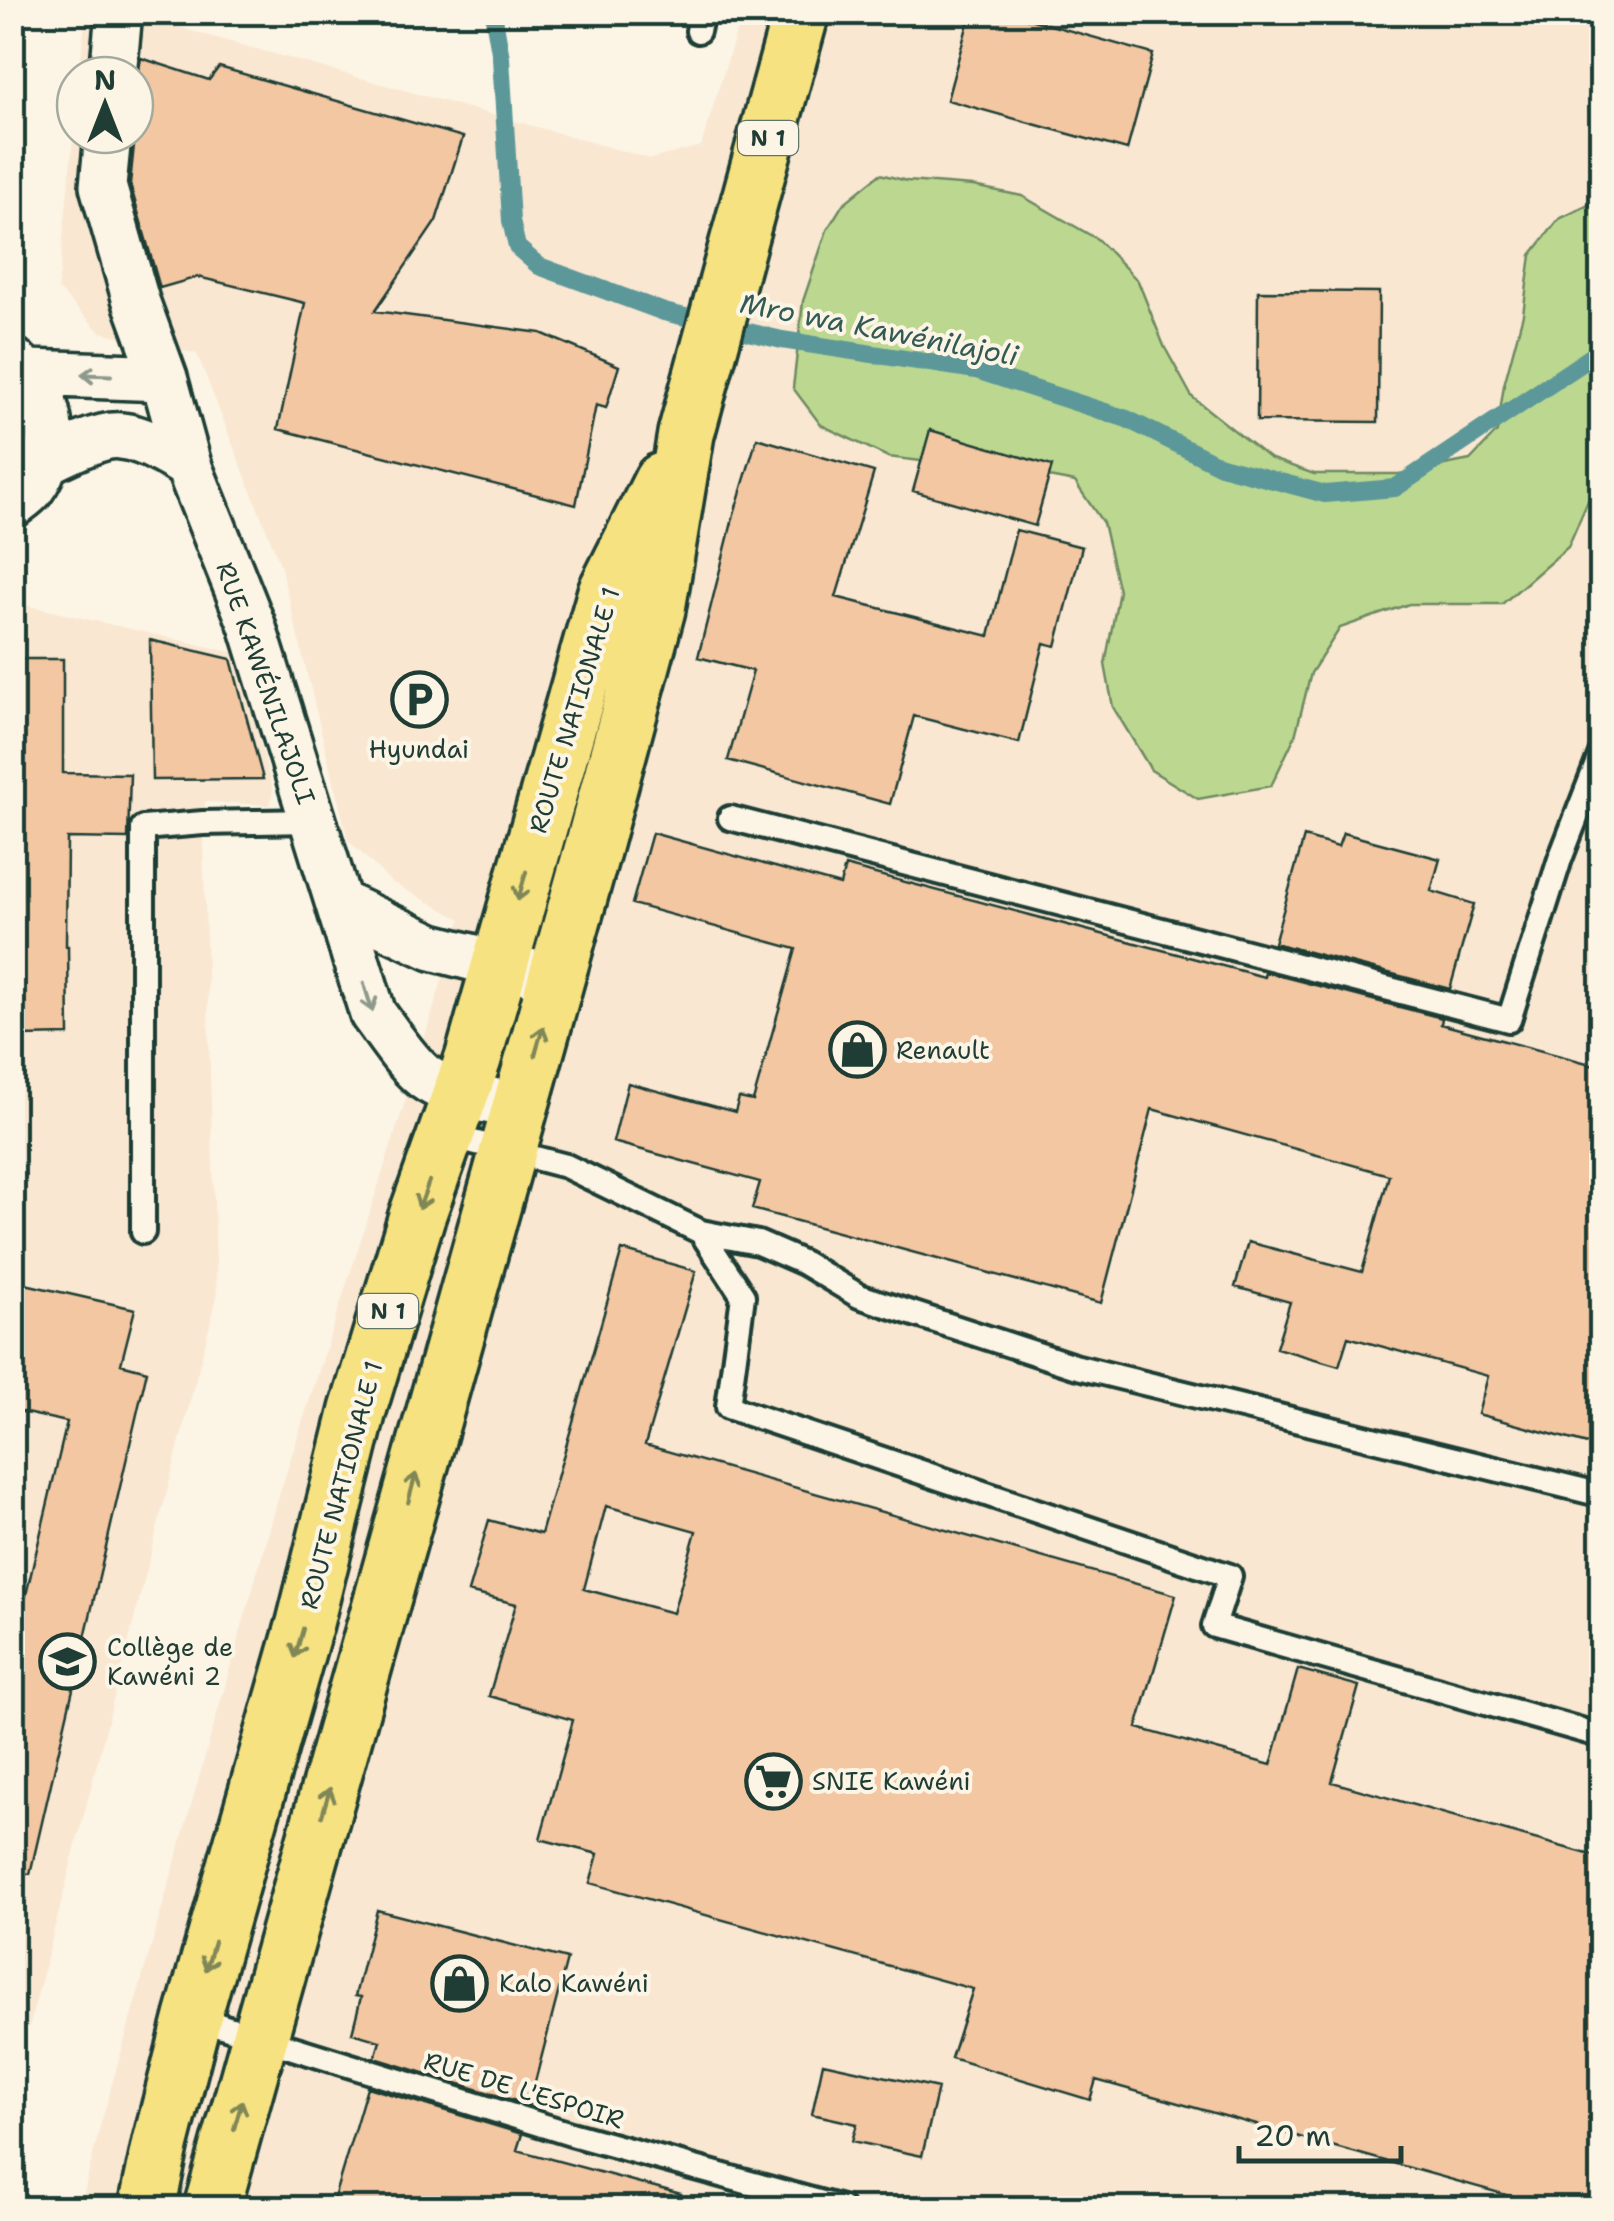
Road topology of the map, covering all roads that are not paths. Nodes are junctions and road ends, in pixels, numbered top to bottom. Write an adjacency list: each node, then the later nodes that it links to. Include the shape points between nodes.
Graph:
1 (118, 12): 3 (street)
2 (801, 12): 7 (main road, ROUTE NATIONALE 1 / N 1)
3 (115, 55)
4 (106, 155): 6 (street, RUE KAWÉNILAJOLI, via 103,186)
5 (20, 366): 6 (street, one-way to 5); 8 (street, via 44,400 51,431)
6 (164, 378): 9 (street, RUE KAWÉNILAJOLI)
7 (686, 434): 15 (main road, ROUTE NATIONALE 1 / N 1, one-way to 15, via 606,592); 16 (main road, ROUTE NATIONALE 1 / N 1, via 657,609)
8 (45, 462): 9 (street, via 119,435); 10 (street)
9 (188, 465): 13 (street, RUE KAWÉNILAJOLI, via 252,625)
10 (12, 506)
11 (1602, 751): 12 (lane, via 1509,1020)
12 (730, 818)
13 (312, 821): 14 (street, RUE KAWÉNILAJOLI); 19 (lane, via 143,828)
14 (340, 904): 15 (street, via 432,947); 17 (street, RUE KAWÉNILAJOLI, one-way to 17, via 373,1014)
15 (499, 966): 16 (street); 17 (main road, ROUTE NATIONALE 1 / N 1)
16 (556, 980): 18 (main road, ROUTE NATIONALE 1 / N 1, one-way to 16)
17 (453, 1114): 18 (street, RUE KAWÉNILAJOLI); 23 (main road, ROUTE NATIONALE 1 / N 1, one-way to 23, via 358,1410)
18 (514, 1130): 20 (lane, via 566,1166); 24 (main road, ROUTE NATIONALE 1 / N 1, one-way to 18)
19 (143, 1232)
20 (701, 1232): 21 (lane, via 758,1243 858,1296 1074,1366); 22 (lane, via 743,1296 728,1407 1230,1576 1214,1626)
21 (1602, 1495)
22 (1602, 1736)
23 (193, 2017): 24 (lane, RUE DE L'ESPOIR); 25 (main road, ROUTE NATIONALE 1 / N 1)
24 (260, 2038): 26 (main road, ROUTE NATIONALE 1 / N 1, one-way to 24); 27 (lane, RUE DE L'ESPOIR)
25 (147, 2208)
26 (212, 2208)
27 (841, 2208)

